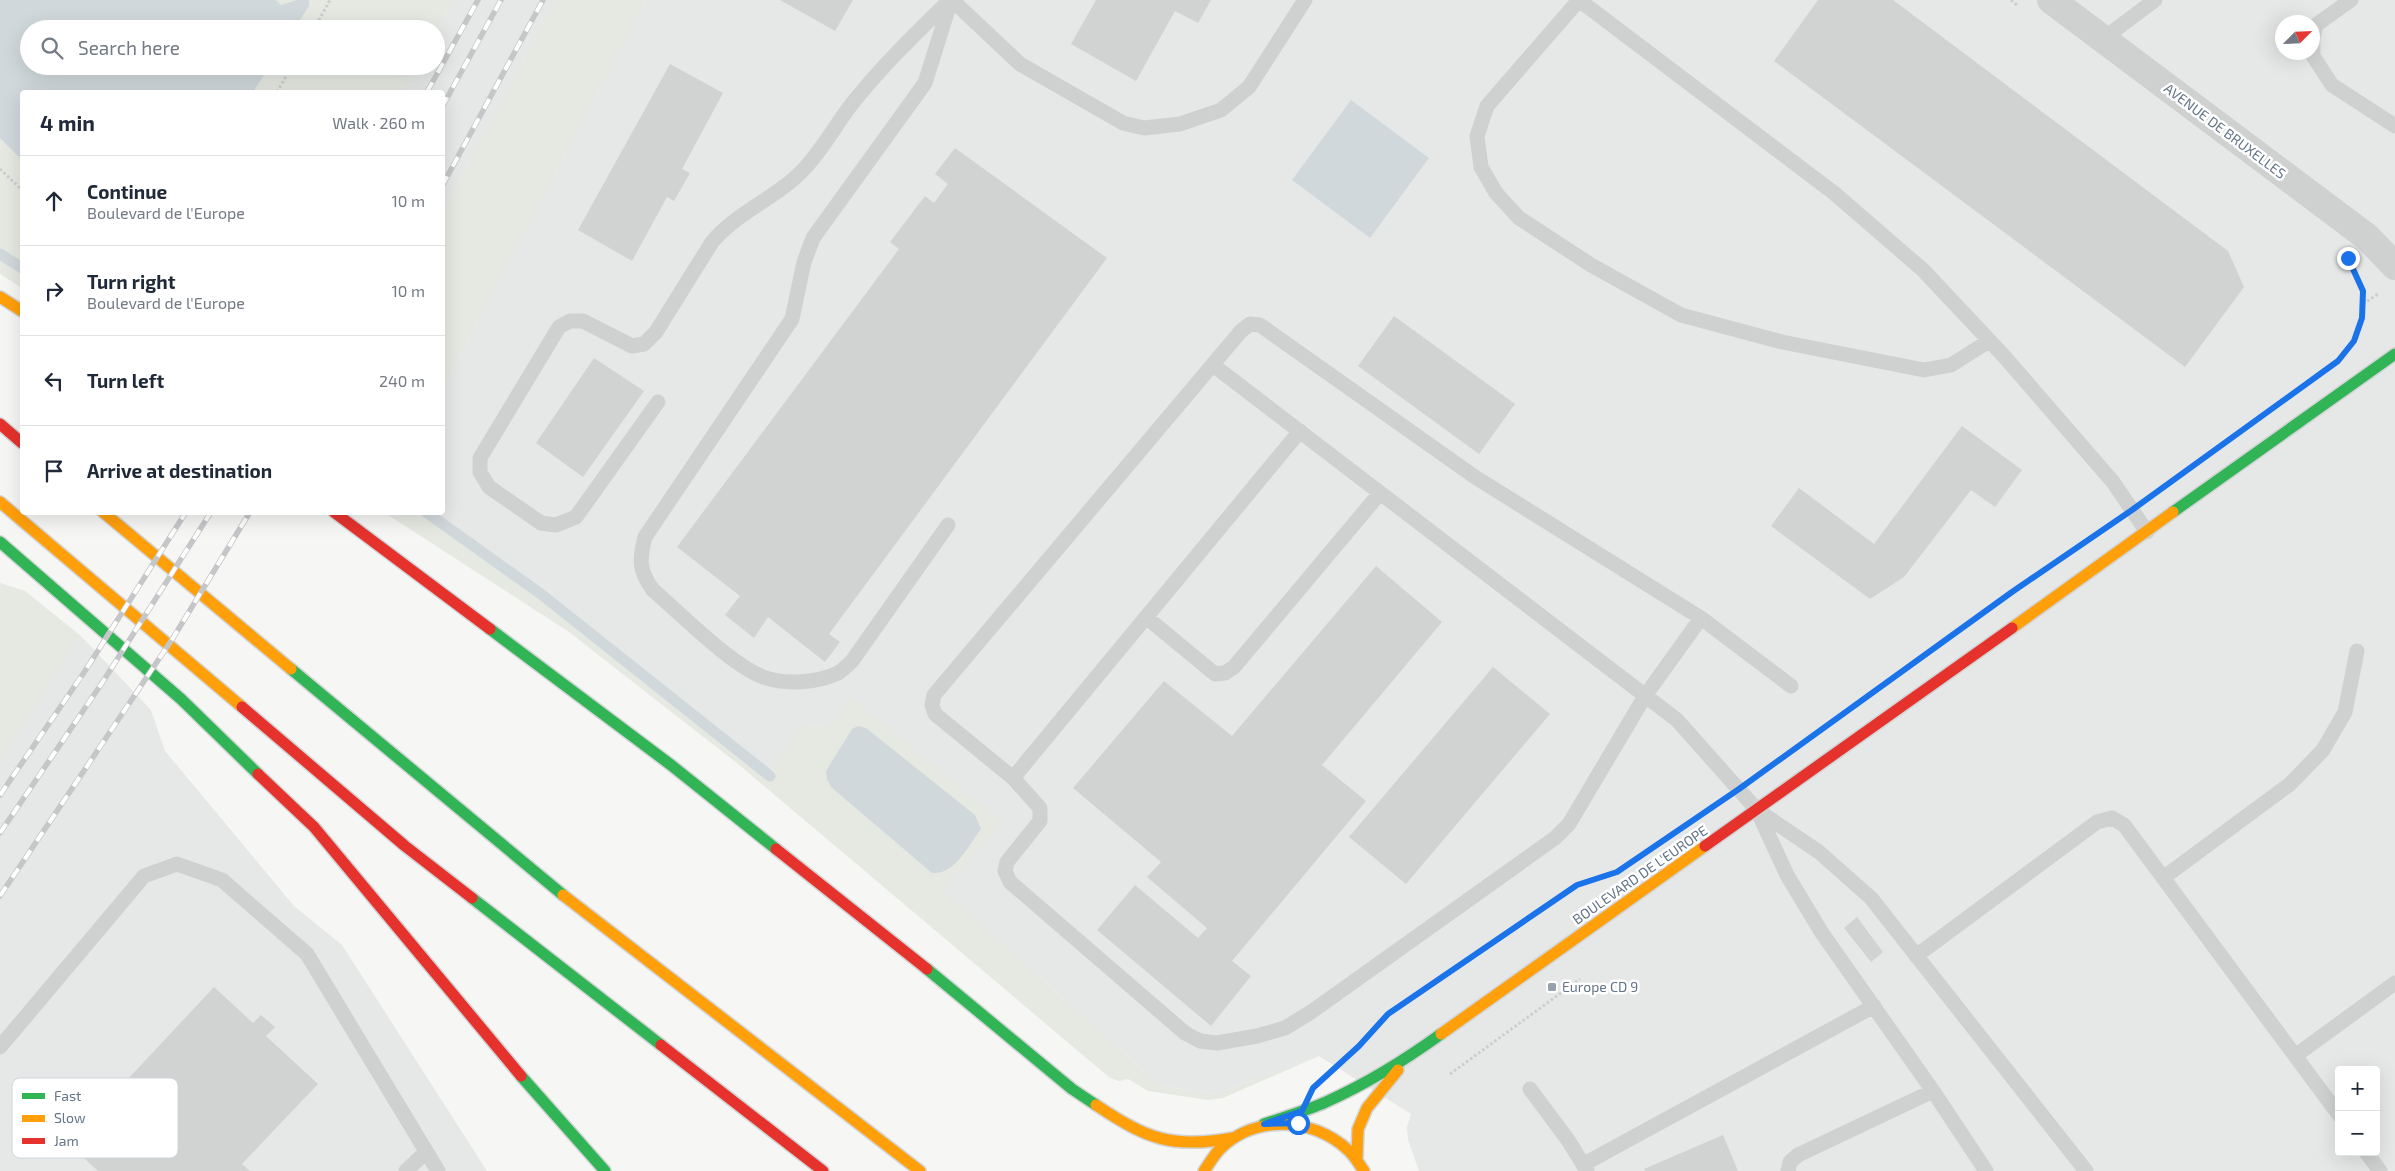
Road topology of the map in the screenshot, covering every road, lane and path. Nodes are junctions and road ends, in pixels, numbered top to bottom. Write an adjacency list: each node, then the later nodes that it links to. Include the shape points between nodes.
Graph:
1 (330, 0): 10 (path)
2 (951, 0): 3 (lane, via 1020,64 1123,123 1144,128 1180,124 1221,110 1249,87); 25 (lane, via 886,63 805,169 723,229 656,332 644,344 632,346 583,321 570,321 559,327 480,458 480,472 489,486 541,522 556,525 576,517); 33 (lane, via 925,83 813,238 804,262 792,319 645,537 640,555 642,576 653,590 740,665 764,678 794,682 820,680 839,672 852,660)
3 (1305, 0)
4 (1579, 0): 21 (lane, via 1834,193 1923,270); 21 (lane, via 1487,106 1477,136 1481,166 1496,193 1519,218 1590,265 1681,315 1782,342 1924,370 1951,365)
5 (2011, 0): 9 (path)
6 (2051, 0): 11 (street, AVENUE DE BRUXELLES)
7 (2155, 0): 11 (lane)
8 (2351, 0): 14 (lane, via 2316,24 2313,56 2332,85)
9 (2026, 11)
10 (319, 20)
11 (2103, 39): 17 (street, AVENUE DE BRUXELLES, via 2367,237)
12 (287, 75): 13 (path)
13 (278, 90)
14 (2395, 126)
15 (0, 169): 16 (path)
16 (20, 188)
17 (2395, 266)
18 (2356, 274): 22 (path, via 2363,291 2362,318 2354,341)
19 (0, 297): 20 (main road)
20 (20, 310)
21 (1989, 341): 34 (lane, via 2113,482)
22 (2348, 347)
23 (2395, 354): 34 (main road, BOULEVARD DE L'EUROPE)
24 (1213, 365): 27 (lane); 39 (lane, via 1241,331 1250,324 1260,325 1475,477); 43 (lane, via 934,695 932,705 935,714)
25 (658, 402)
26 (0, 424): 28 (main road)
27 (1300, 432): 29 (lane); 38 (lane)
28 (20, 441)
29 (1380, 493): 38 (lane, via 1234,667 1225,673 1215,674); 42 (lane)
30 (0, 502): 66 (main road, via 405,846)
31 (108, 515): 67 (main road, via 538,876)
32 (338, 515): 58 (main road, via 671,765 1072,1089 1146,1135 1178,1142 1204,1143)
33 (948, 525)
34 (2147, 532): 44 (main road, BOULEVARD DE L'EUROPE)
35 (0, 542): 37 (main road)
36 (0, 561): 37 (lane)
37 (34, 571): 65 (main road, via 181,699 314,827 556,1118)
38 (1146, 617): 43 (lane)
39 (1701, 618): 41 (lane); 42 (lane)
40 (2357, 651): 46 (lane, via 2346,712 2322,750 2290,784)
41 (1791, 686)
42 (1646, 696): 43 (lane, via 1569,824 1555,838 1285,1028 1217,1043 1200,1041 1185,1033 1010,882 1005,871 1007,862 1040,820 1040,808); 44 (lane, via 1676,720)
43 (1013, 778)
44 (1757, 810): 47 (lane, via 1819,852 1871,898); 49 (lane, via 1787,875 1822,933); 52 (main road, BOULEVARD DE L'EUROPE)
45 (1604, 877): 50 (path, via 1577,885 1388,1014)
46 (2163, 878): 47 (lane, via 2124,825 2112,818 2097,822); 53 (lane)
47 (1916, 956): 72 (lane)
48 (2395, 983): 53 (lane)
49 (1874, 1006): 55 (lane); 62 (lane)
50 (1359, 1046)
51 (0, 1047): 59 (lane, via 144,876 177,864 222,880 307,954)
52 (1414, 1053): 57 (main road, BOULEVARD DE L'EUROPE, via 1324,1103); 61 (main road, BOULEVARD DE L'EUROPE, via 1367,1108 1358,1129)
53 (2295, 1056): 56 (lane)
54 (1530, 1090): 62 (lane)
55 (1933, 1091): 70 (lane, via 1798,1155 1790,1162); 71 (lane)
56 (2336, 1111)
57 (1264, 1124): 58 (main road, BOULEVARD DE L'EUROPE); 61 (main road, BOULEVARD DE L'EUROPE, via 1298,1123 1331,1135)
58 (1233, 1138): 68 (main road, BOULEVARD DE L'EUROPE)
59 (426, 1152): 63 (lane); 64 (lane)
60 (2369, 1156): 73 (lane)
61 (1358, 1158): 69 (main road, BOULEVARD DE L'EUROPE)
62 (1586, 1167)
63 (406, 1171)
64 (438, 1171)
65 (605, 1171)
66 (823, 1171)
67 (920, 1171)
68 (1204, 1171)
69 (1364, 1171)
70 (1788, 1171)
71 (1986, 1171)
72 (2086, 1171)
73 (2380, 1171)

